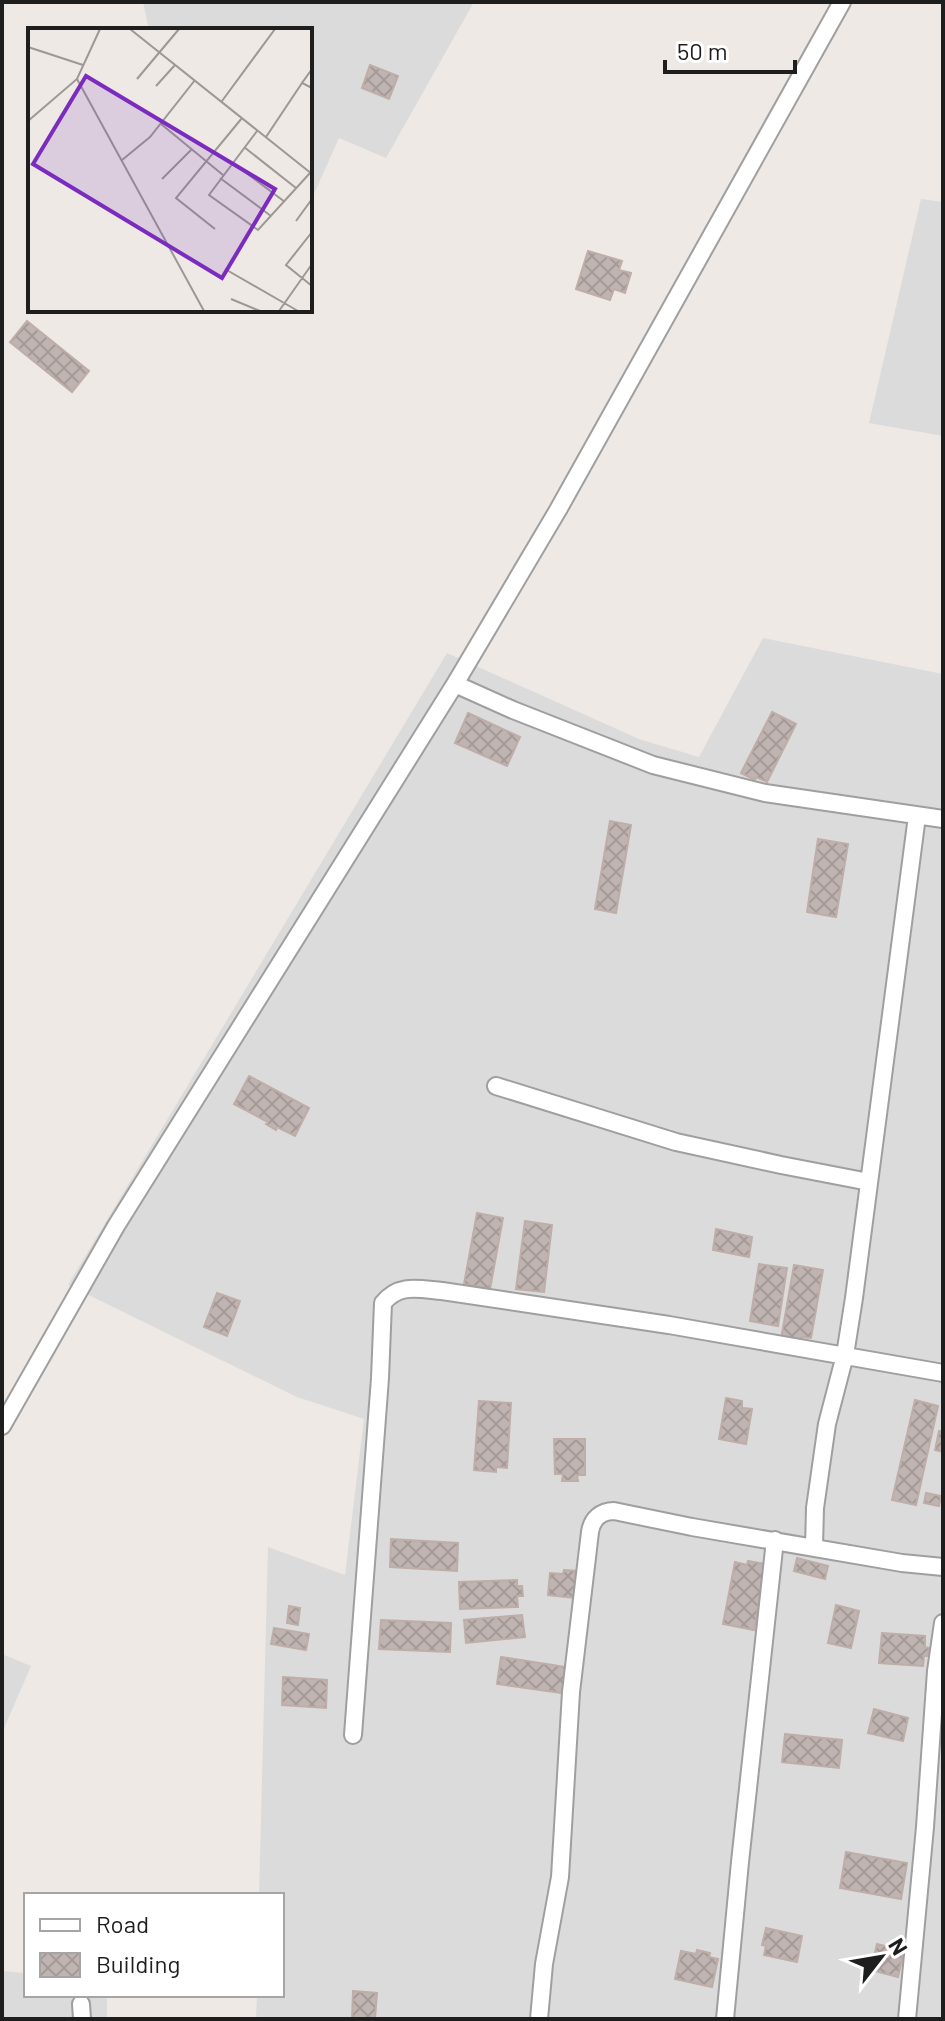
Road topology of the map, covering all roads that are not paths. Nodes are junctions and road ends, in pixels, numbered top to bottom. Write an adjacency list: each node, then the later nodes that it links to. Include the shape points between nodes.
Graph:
1 (842, 2): 2 (street)
2 (455, 684): 3 (street, via 653,765 765,793); 9 (street, via 116,1226)
3 (917, 816): 4 (street); 6 (street)
4 (943, 819)
5 (496, 1086): 6 (street, via 676,1142)
6 (869, 1182): 7 (street)
7 (845, 1355): 8 (street); 11 (street, via 827,1424); 14 (street, via 442,1291 408,1287 389,1295 383,1303)
8 (943, 1373)
9 (2, 1426)
10 (775, 1540): 11 (street); 15 (street, via 614,1511 602,1513 592,1524 571,1692 560,1877); 16 (street)
11 (814, 1547): 12 (street)
12 (943, 1567)
13 (943, 1623): 17 (street)
14 (353, 1735)
15 (539, 2019)
16 (725, 2019)
17 (907, 2019)

